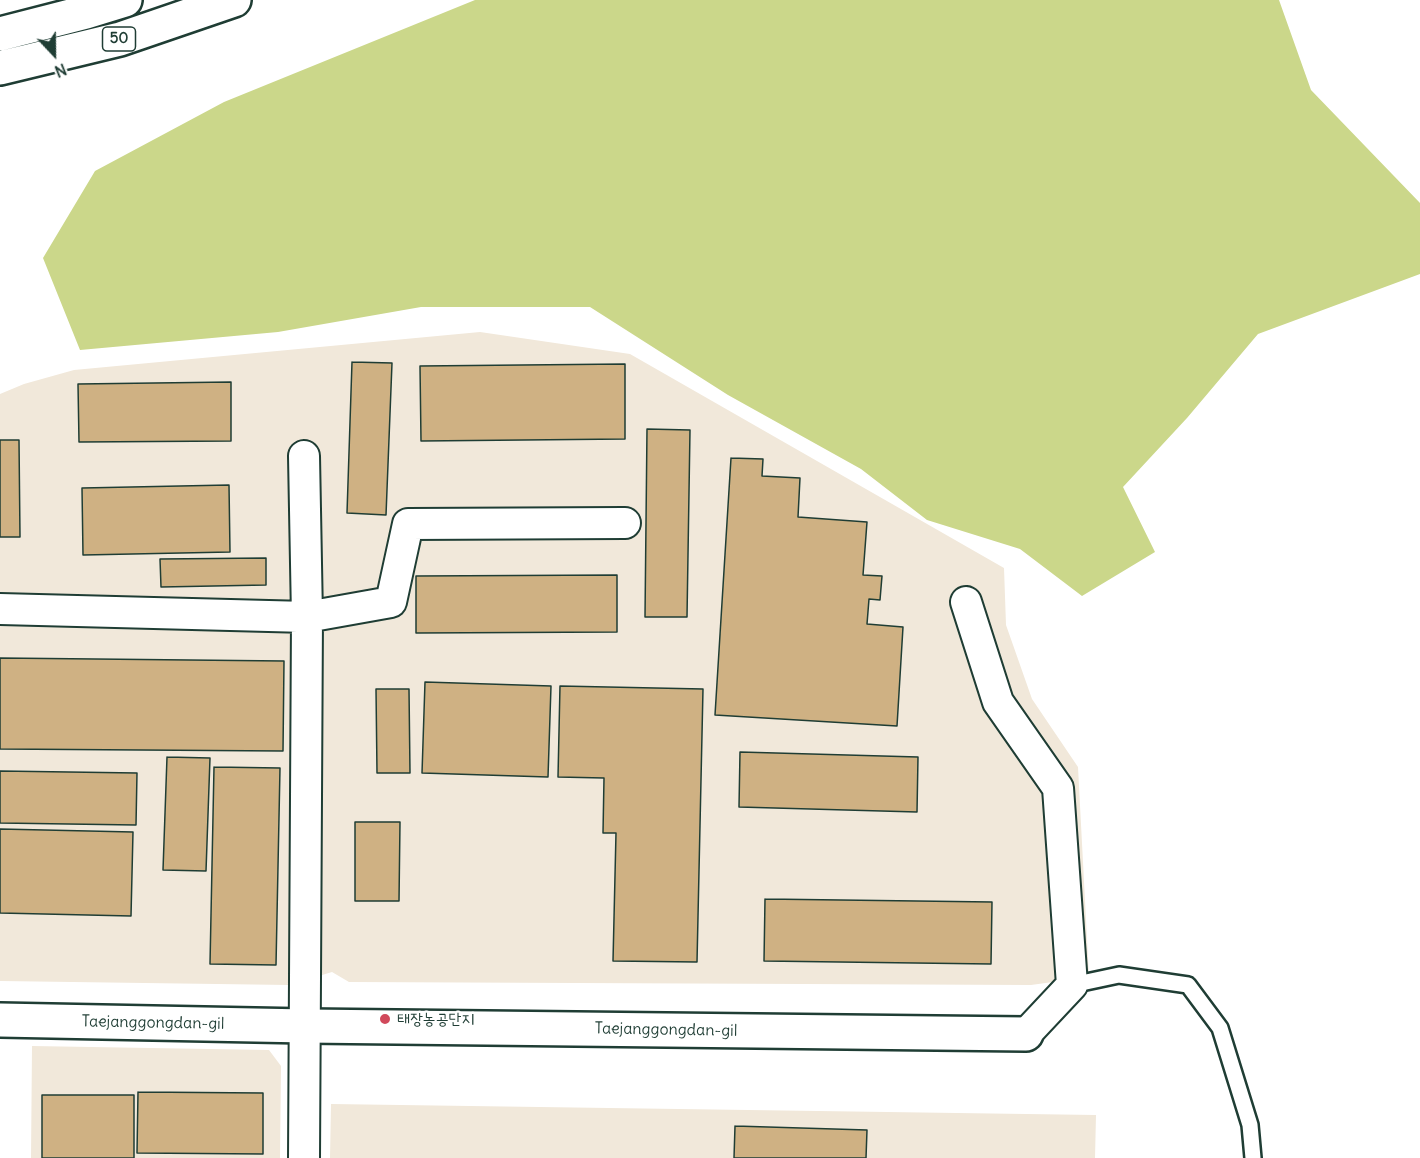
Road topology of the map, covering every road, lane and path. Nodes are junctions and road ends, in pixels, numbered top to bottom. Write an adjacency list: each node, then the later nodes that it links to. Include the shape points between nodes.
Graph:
1 (125, 0): 3 (main road, 50)
2 (234, 0): 4 (main road, 50, via 120,39)
3 (0, 34)
4 (0, 68)
5 (304, 456): 9 (street)
6 (625, 523): 9 (street, via 408,525 391,602)
7 (966, 602): 10 (street, via 998,702 1058,788)
8 (0, 609): 9 (street)
9 (307, 617): 12 (street)
10 (1071, 986): 13 (street); 15 (lane, via 1119,975 1188,986 1220,1028 1250,1125)
11 (0, 1020): 12 (main road, Taejanggongdan-gil)
12 (306, 1026): 13 (main road, Taejanggongdan-gil); 14 (street)
13 (1026, 1034)
14 (304, 1158)
15 (1253, 1158)

